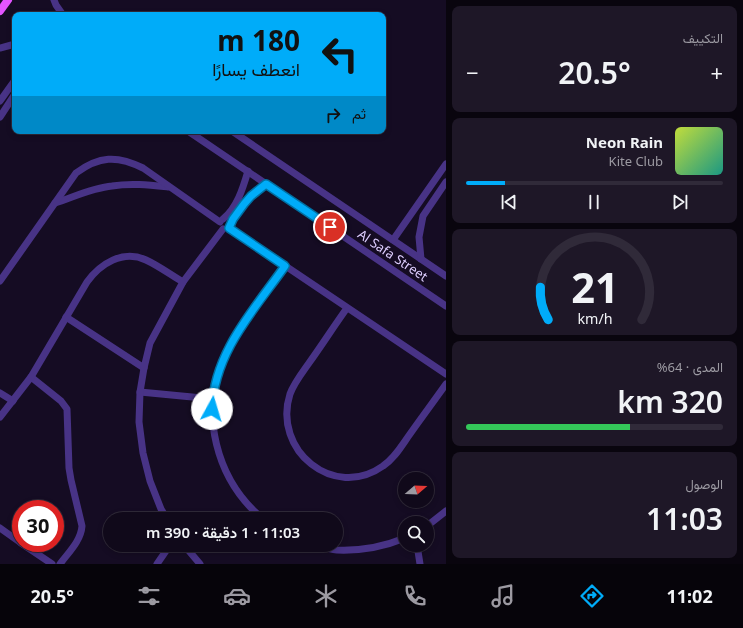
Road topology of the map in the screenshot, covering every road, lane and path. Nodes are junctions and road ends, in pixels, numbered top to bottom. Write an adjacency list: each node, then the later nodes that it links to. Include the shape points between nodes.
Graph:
1 (8, 0): 3 (main road)
2 (54, 0): 4 (street)
3 (0, 11)
4 (61, 12)
5 (12, 45): 6 (street)
6 (0, 48)
7 (12, 84): 9 (street)
8 (12, 99): 10 (street)
9 (0, 101)
10 (0, 117)
11 (192, 134): 14 (street, Al Safa Street)
12 (236, 134): 21 (street, Al Safa Street)
13 (446, 164): 21 (street)
14 (248, 171): 16 (street, Al Safa Street); 19 (street, via 239,197)
15 (446, 182): 22 (street, via 423,216 419,237)
16 (266, 184): 20 (street, via 248,198); 27 (street, Al Safa Street)
17 (170, 187): 18 (street, via 134,184 111,186); 18 (street, via 130,162 116,159 101,160 76,173); 19 (street)
18 (55, 203): 25 (street)
19 (221, 220): 20 (street, via 220,227); 20 (street, via 228,219)
20 (228, 227): 23 (street); 26 (street)
21 (393, 240): 22 (street, Al Safa Street)
22 (421, 259): 24 (street, Al Safa Street)
23 (285, 266): 28 (street); 36 (street, via 234,337 216,377)
24 (446, 276)
25 (0, 281)
26 (183, 282): 29 (street, via 144,259 118,258 95,271); 30 (street, via 150,343)
27 (446, 306)
28 (347, 308): 31 (street); 33 (street, via 290,393 287,424 291,439 299,453 310,464 323,472 354,477 383,466 395,456)
29 (66, 317): 30 (street); 32 (street)
30 (144, 368): 34 (street)
31 (446, 374)
32 (31, 377): 37 (street); 52 (street, via 65,404 68,415 69,468 82,532)
33 (446, 384)
34 (140, 392): 36 (street); 40 (street, via 139,422 143,453 150,481)
35 (0, 393): 37 (street)
36 (213, 399): 41 (street, via 212,419 220,459 240,496)
37 (13, 401): 38 (street)
38 (0, 417)
39 (446, 510): 42 (street)
40 (163, 512)
41 (254, 512)
42 (434, 520)
43 (0, 528): 44 (street)
44 (12, 537)
45 (398, 541): 46 (street, via 370,548)
46 (343, 550)
47 (34, 552): 51 (street)
48 (165, 552): 53 (street)
49 (190, 552): 54 (street)
50 (418, 552): 55 (street)
51 (52, 564)
52 (60, 564)
53 (157, 564)
54 (200, 564)
55 (420, 564)

